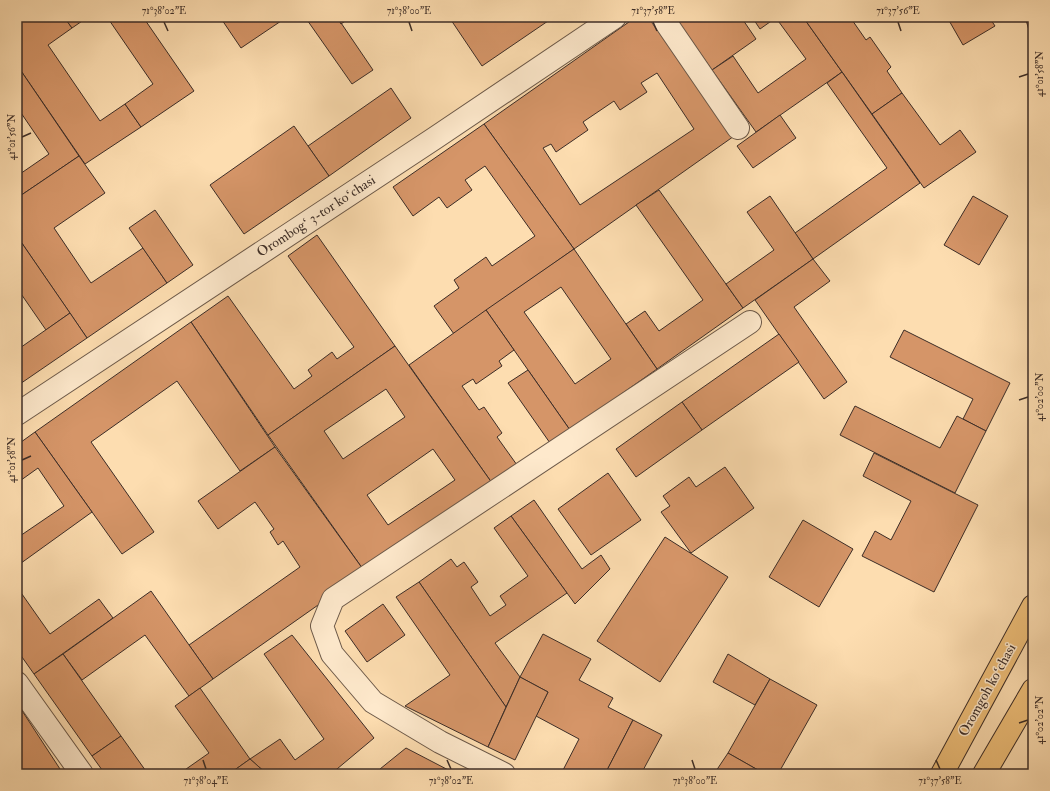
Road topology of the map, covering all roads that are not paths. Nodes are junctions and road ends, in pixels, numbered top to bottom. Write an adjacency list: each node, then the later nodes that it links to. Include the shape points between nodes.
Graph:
1 (615, 17): 5 (street, Orombogʻ 3-tor koʻchasi)
2 (662, 17): 3 (street)
3 (738, 128)
4 (750, 322): 10 (street, via 333,599 322,626 332,654 373,702 440,742)
5 (17, 414)
6 (1033, 606): 11 (main road, Oromgoh koʻchasi)
7 (17, 683): 9 (street)
8 (1033, 690): 12 (main road)
9 (82, 774)
10 (504, 774)
11 (942, 774)
12 (984, 774)

